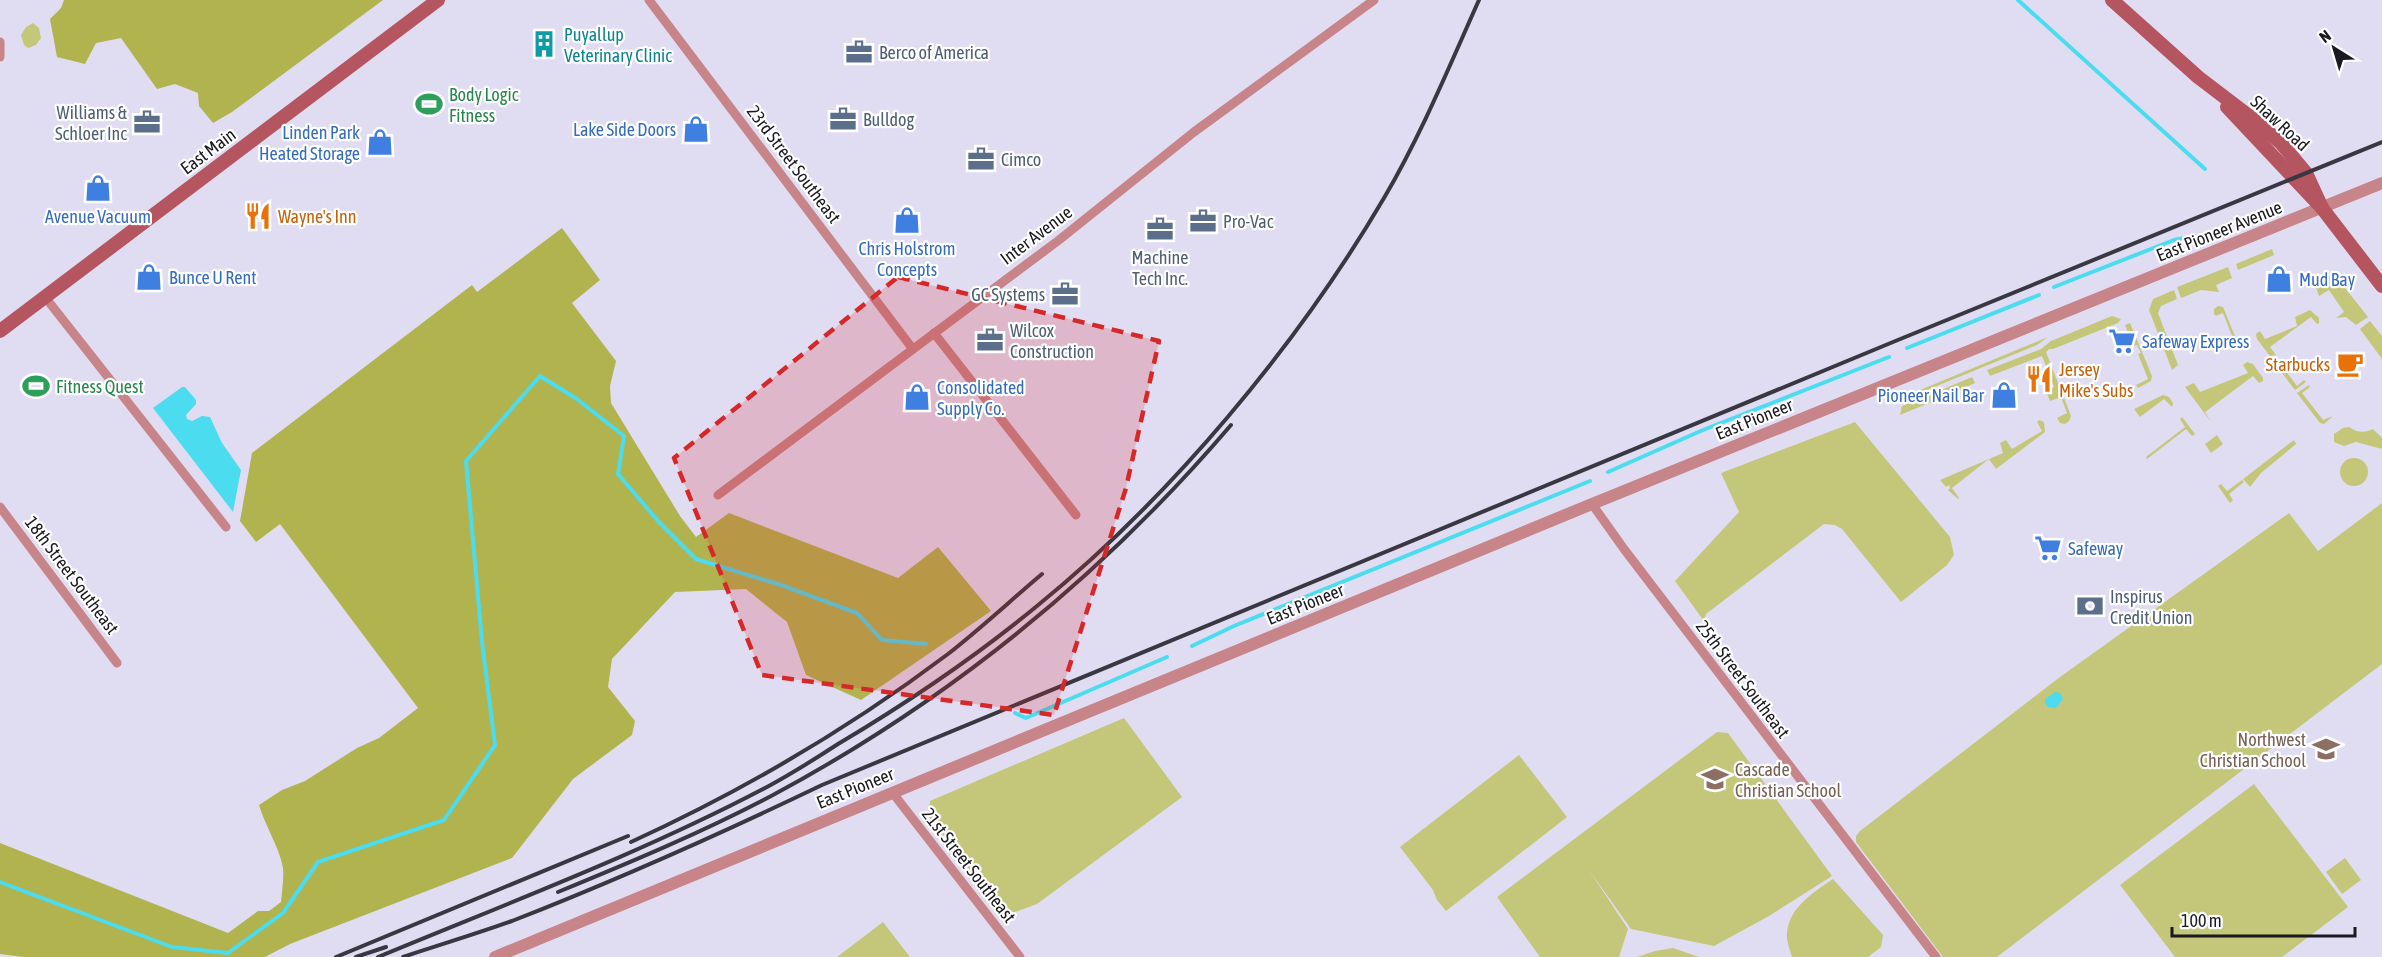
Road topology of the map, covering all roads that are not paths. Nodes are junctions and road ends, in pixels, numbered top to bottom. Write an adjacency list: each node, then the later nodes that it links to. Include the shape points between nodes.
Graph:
1 (438, 0): 11 (main road, East Main)
2 (649, 0): 14 (street, 23rd Street Southeast)
3 (1374, 0): 13 (street, Inter Avenue, via 1194,132)
4 (2112, 0): 8 (main road, Shaw Road, via 2198,77 2281,143 2306,173)
5 (0, 42): 6 (street)
6 (0, 57)
7 (2382, 183): 8 (street)
8 (2322, 208): 9 (main road, Shaw Road); 10 (street, East Pioneer Avenue)
9 (2382, 286)
10 (2130, 287): 16 (street, East Pioneer)
11 (45, 297): 12 (main road, East Main); 19 (street)
12 (0, 331)
13 (934, 333): 14 (street, Inter Avenue); 18 (street)
14 (912, 348): 15 (street, Inter Avenue)
15 (718, 495)
16 (1592, 504): 21 (street, East Pioneer); 24 (street, 25th Street Southeast)
17 (0, 507): 20 (street, 18th Street Southeast)
18 (1076, 515)
19 (226, 527)
20 (117, 663)
21 (892, 792): 22 (street, East Pioneer); 23 (street, 21st Street Southeast)
22 (495, 957)
23 (1020, 957)
24 (1936, 957)

